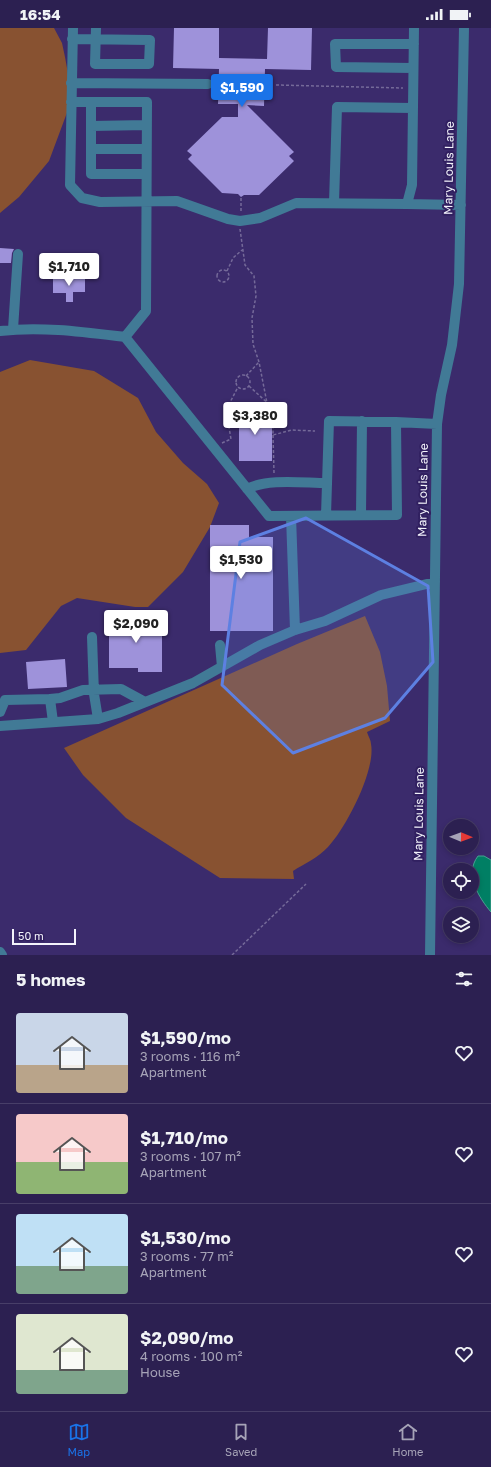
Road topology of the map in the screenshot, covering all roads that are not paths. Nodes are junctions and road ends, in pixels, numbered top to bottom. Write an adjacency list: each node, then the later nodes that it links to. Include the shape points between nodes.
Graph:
1 (73, 28): 5 (street)
2 (96, 28): 6 (street)
3 (414, 28): 7 (street)
4 (464, 28): 22 (street, Mary Louis Lane)
5 (72, 39): 6 (street); 9 (street)
6 (96, 40): 6 (street, via 95,64 149,64 150,40)
7 (414, 44): 8 (street); 8 (street, via 335,44 336,67)
8 (413, 68): 13 (street)
9 (71, 83): 10 (street); 11 (street)
10 (208, 84)
11 (71, 102): 12 (street); 19 (street, via 70,185 82,198 100,202)
12 (91, 102): 14 (street, via 147,102); 15 (street)
13 (413, 108): 20 (street, via 337,107); 21 (street, via 412,185)
14 (147, 125): 15 (street); 17 (street)
15 (91, 126): 16 (street)
16 (91, 149): 17 (street); 18 (street, via 91,174)
17 (146, 149): 18 (street)
18 (146, 174): 19 (street)
19 (146, 201): 20 (street, via 177,200 240,221 260,218 296,203); 26 (street, via 146,311)
20 (334, 203): 21 (street)
21 (407, 204): 22 (street)
22 (460, 205): 29 (street, Mary Louis Lane, via 456,315)
23 (18, 254): 24 (street)
24 (13, 329): 25 (street); 26 (street, via 73,331)
25 (0, 331)
26 (125, 337): 31 (street)
27 (362, 422): 28 (street); 30 (street, via 329,421); 32 (street)
28 (396, 422): 29 (street); 32 (street, via 397,515)
29 (437, 424): 35 (street, Mary Louis Lane)
30 (327, 483): 31 (street, via 268,483 256,484); 34 (street)
31 (247, 489): 33 (street, via 269,516)
32 (361, 515): 34 (street)
33 (291, 516): 34 (street); 36 (street)
34 (326, 516)
35 (435, 582): 36 (street, via 381,595 325,621); 47 (street, Mary Louis Lane)
36 (295, 630): 39 (street, via 260,645)
37 (92, 637): 40 (street)
38 (220, 645): 39 (street)
39 (222, 668): 42 (street, via 193,683)
40 (94, 689): 41 (street); 42 (street, via 122,689); 44 (street)
41 (50, 699): 43 (street, via 5,700); 45 (street)
42 (143, 702): 44 (street)
43 (0, 712)
44 (98, 719): 45 (street)
45 (53, 722): 46 (street)
46 (0, 726)
47 (430, 955)

